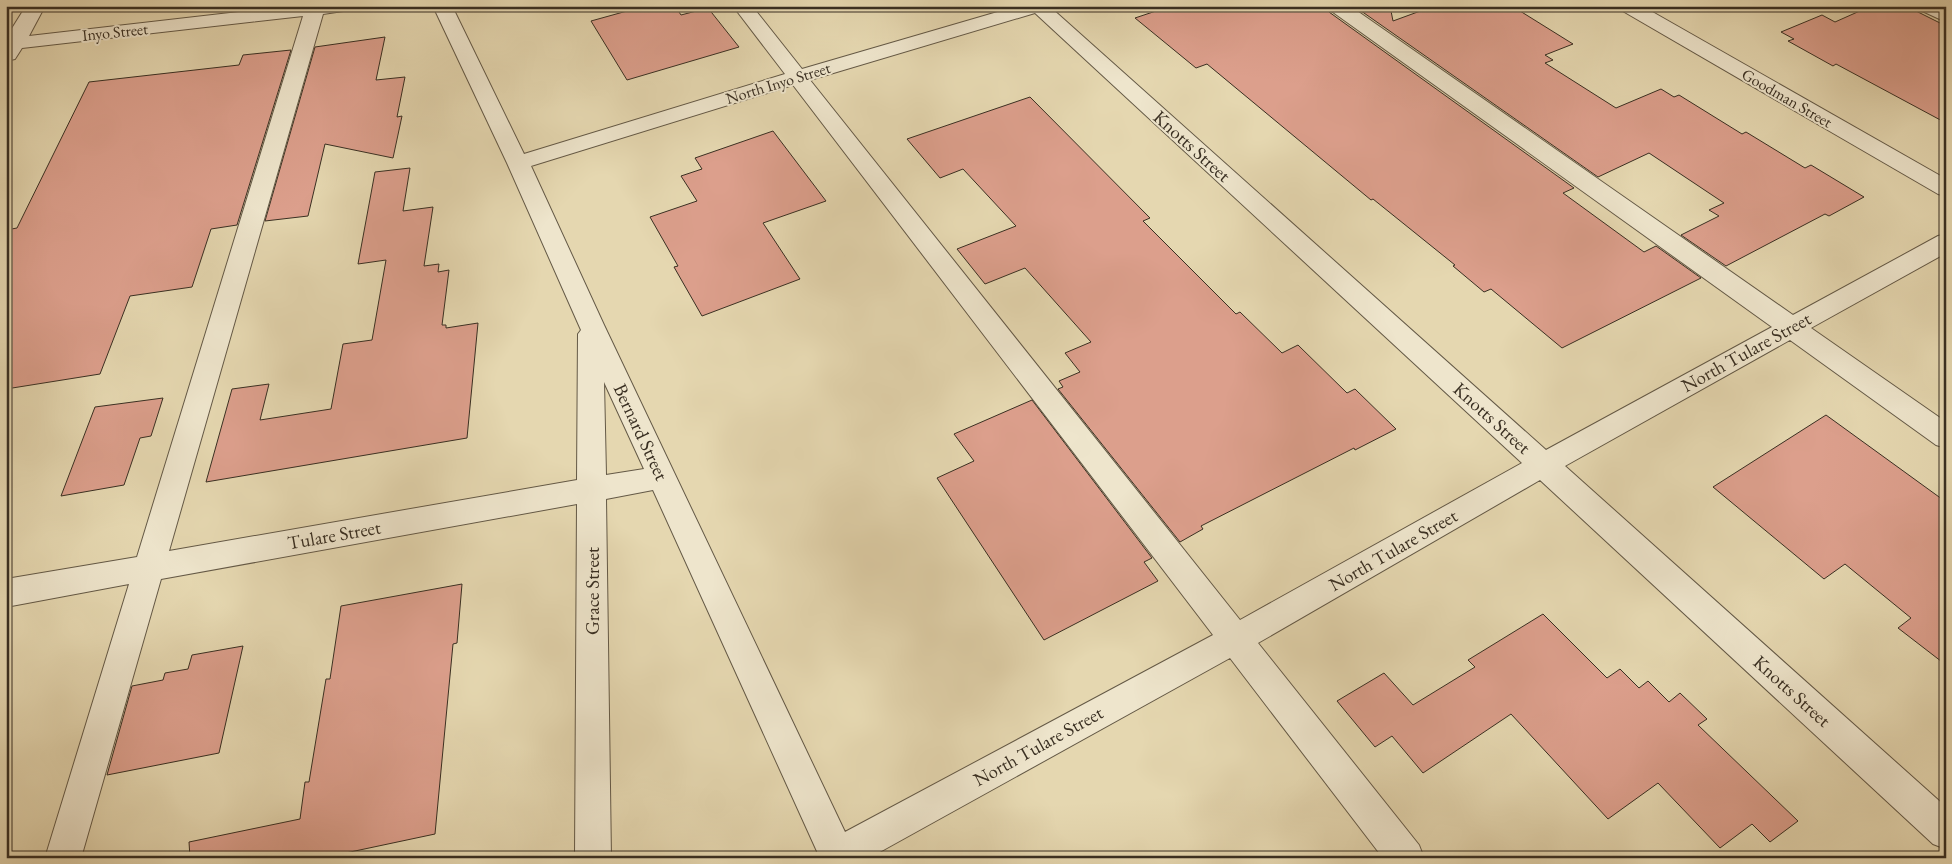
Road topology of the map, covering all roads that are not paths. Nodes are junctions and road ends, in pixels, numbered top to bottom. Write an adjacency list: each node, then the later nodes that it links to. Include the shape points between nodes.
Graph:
1 (36, 6): 11 (street)
2 (343, 6): 9 (street, Inyo Street)
3 (442, 6): 13 (street, Bernard Street)
4 (742, 6): 12 (street)
5 (1039, 6): 12 (street, North Inyo Street); 19 (street, Knotts Street)
6 (1337, 6): 17 (street)
7 (1628, 6): 14 (street, Goodman Street)
8 (1927, 6): 10 (street)
9 (315, 9): 11 (street, Inyo Street); 22 (street)
10 (1946, 16)
11 (9, 48)
12 (797, 78): 13 (street, North Inyo Street); 24 (street)
13 (518, 163): 16 (street, Bernard Street)
14 (1946, 190)
15 (1946, 242): 17 (street, North Tulare Street)
16 (591, 325): 20 (street, Bernard Street); 21 (street, Grace Street)
17 (1790, 328): 18 (street); 19 (street, North Tulare Street)
18 (1946, 437)
19 (1543, 465): 24 (street, North Tulare Street); 25 (street, Knotts Street)
20 (662, 477): 21 (street, Tulare Street); 26 (street, Bernard Street)
21 (591, 490): 22 (street, Tulare Street); 28 (street, Grace Street)
22 (150, 567): 23 (street, Tulare Street); 27 (street)
23 (6, 593)
24 (1235, 639): 26 (street, North Tulare Street); 29 (street)
25 (1946, 830)
26 (839, 856)
27 (63, 858)
28 (592, 858)
29 (1406, 858)

